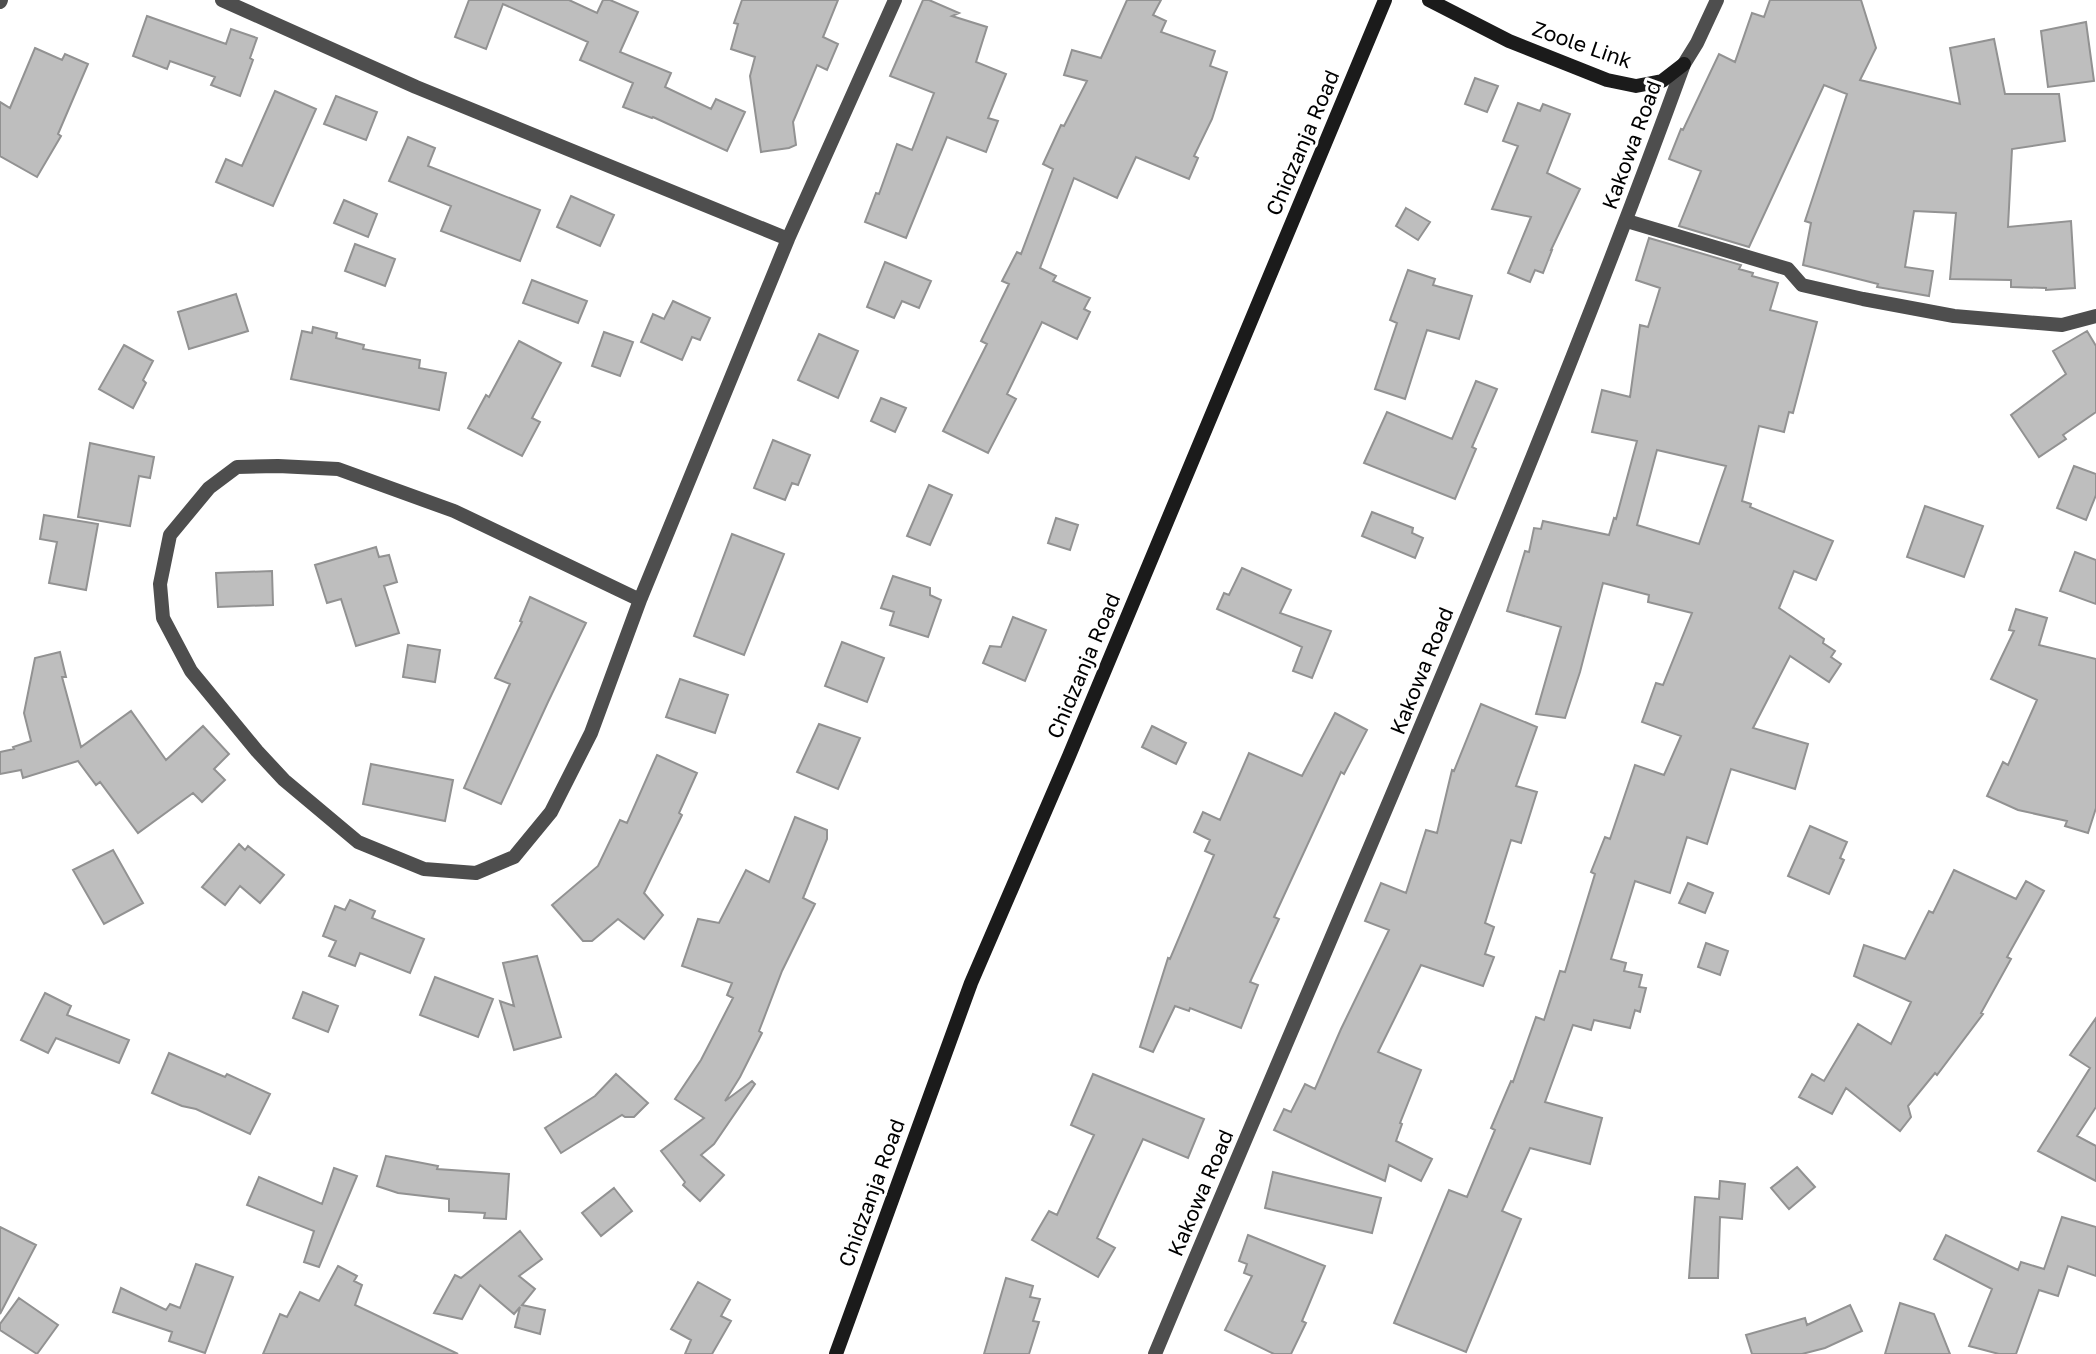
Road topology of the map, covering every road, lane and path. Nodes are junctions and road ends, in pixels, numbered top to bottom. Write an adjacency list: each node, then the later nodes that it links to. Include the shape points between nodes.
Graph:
1 (222, 0): 8 (street, via 416,87)
2 (895, 0): 8 (street)
3 (1385, 0): 11 (street, Chidzanja Road, via 971,983)
4 (1429, 0): 6 (street, Zoole Link, via 1509,41 1607,80 1636,86 1662,81)
5 (1717, 0): 6 (street, Kakowa Road)
6 (1684, 64): 7 (street, Kakowa Road)
7 (1627, 221): 9 (street, via 1788,269 1802,285 1863,299 1954,316 2062,325); 12 (street, Kakowa Road, via 1432,704)
8 (788, 239): 10 (street)
9 (2096, 316)
10 (640, 600): 10 (street, via 591,733 551,812 514,857 476,873 424,869 358,842 284,780 191,671 163,618 160,584 170,535 209,488 237,467 278,466 338,469 454,511)
11 (836, 1354)
12 (1156, 1354)

